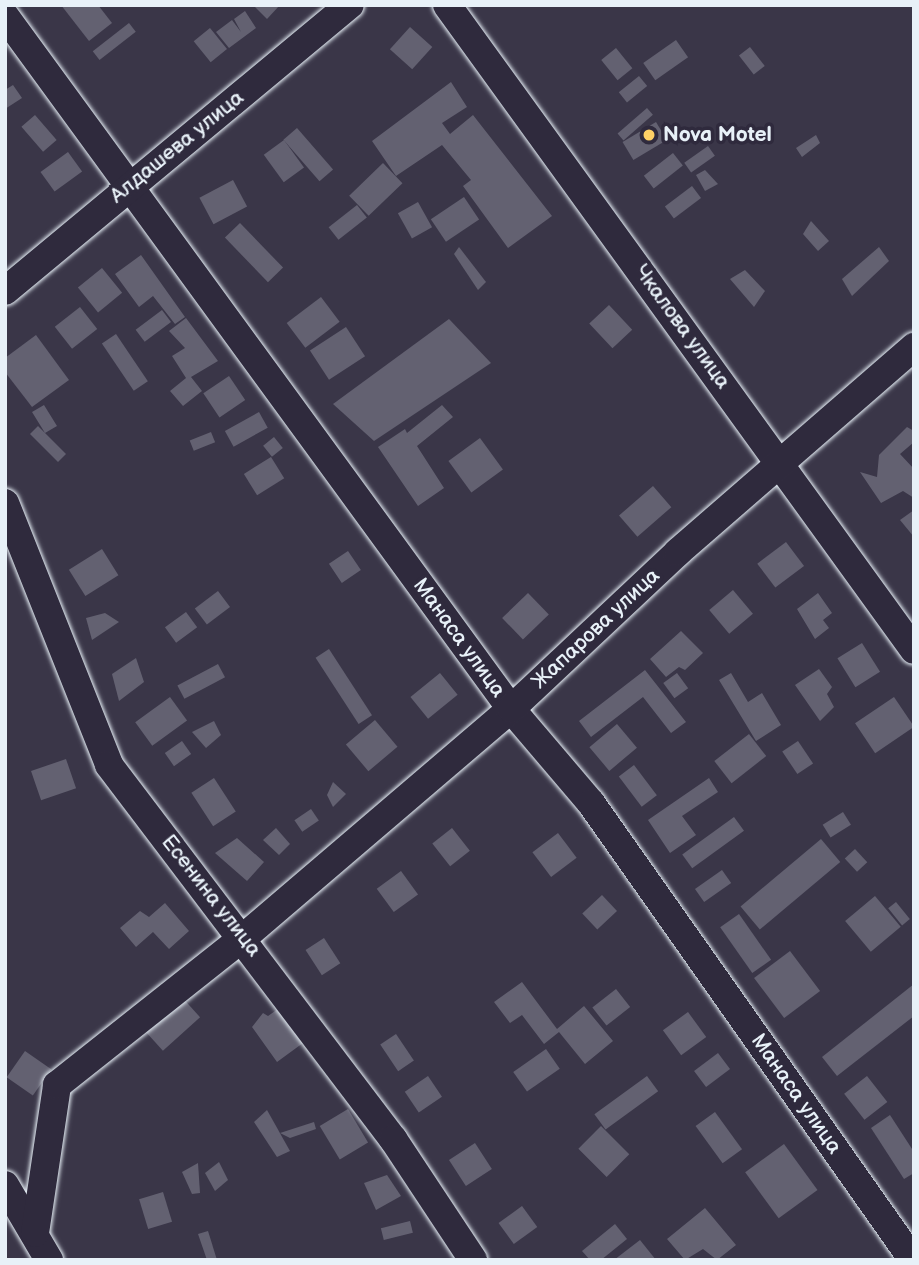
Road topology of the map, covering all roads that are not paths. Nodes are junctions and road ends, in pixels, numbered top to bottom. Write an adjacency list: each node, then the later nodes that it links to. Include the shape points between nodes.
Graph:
1 (350, 5): 4 (street, Алдашева улица)
2 (447, 5): 7 (street, Чкалова улица)
3 (5, 16): 4 (street, Манаса улица)
4 (127, 188): 5 (street, Алдашева улица); 10 (street, Манаса улица)
5 (5, 291)
6 (914, 347): 7 (street, Жапарова улица)
7 (780, 461): 9 (street, Чкалова улица); 10 (street, Жапарова улица)
8 (5, 503): 11 (street, Есенина улица, via 109,765)
9 (914, 650)
10 (511, 709): 11 (street, Жапарова улица); 16 (street, Манаса улица, via 591,803)
11 (244, 937): 13 (street, Жапарова улица, via 57,1085); 15 (street, Есенина улица, via 393,1139)
12 (5, 1185): 13 (street)
13 (35, 1233): 14 (street)
14 (49, 1260)
15 (473, 1260)
16 (913, 1260)

